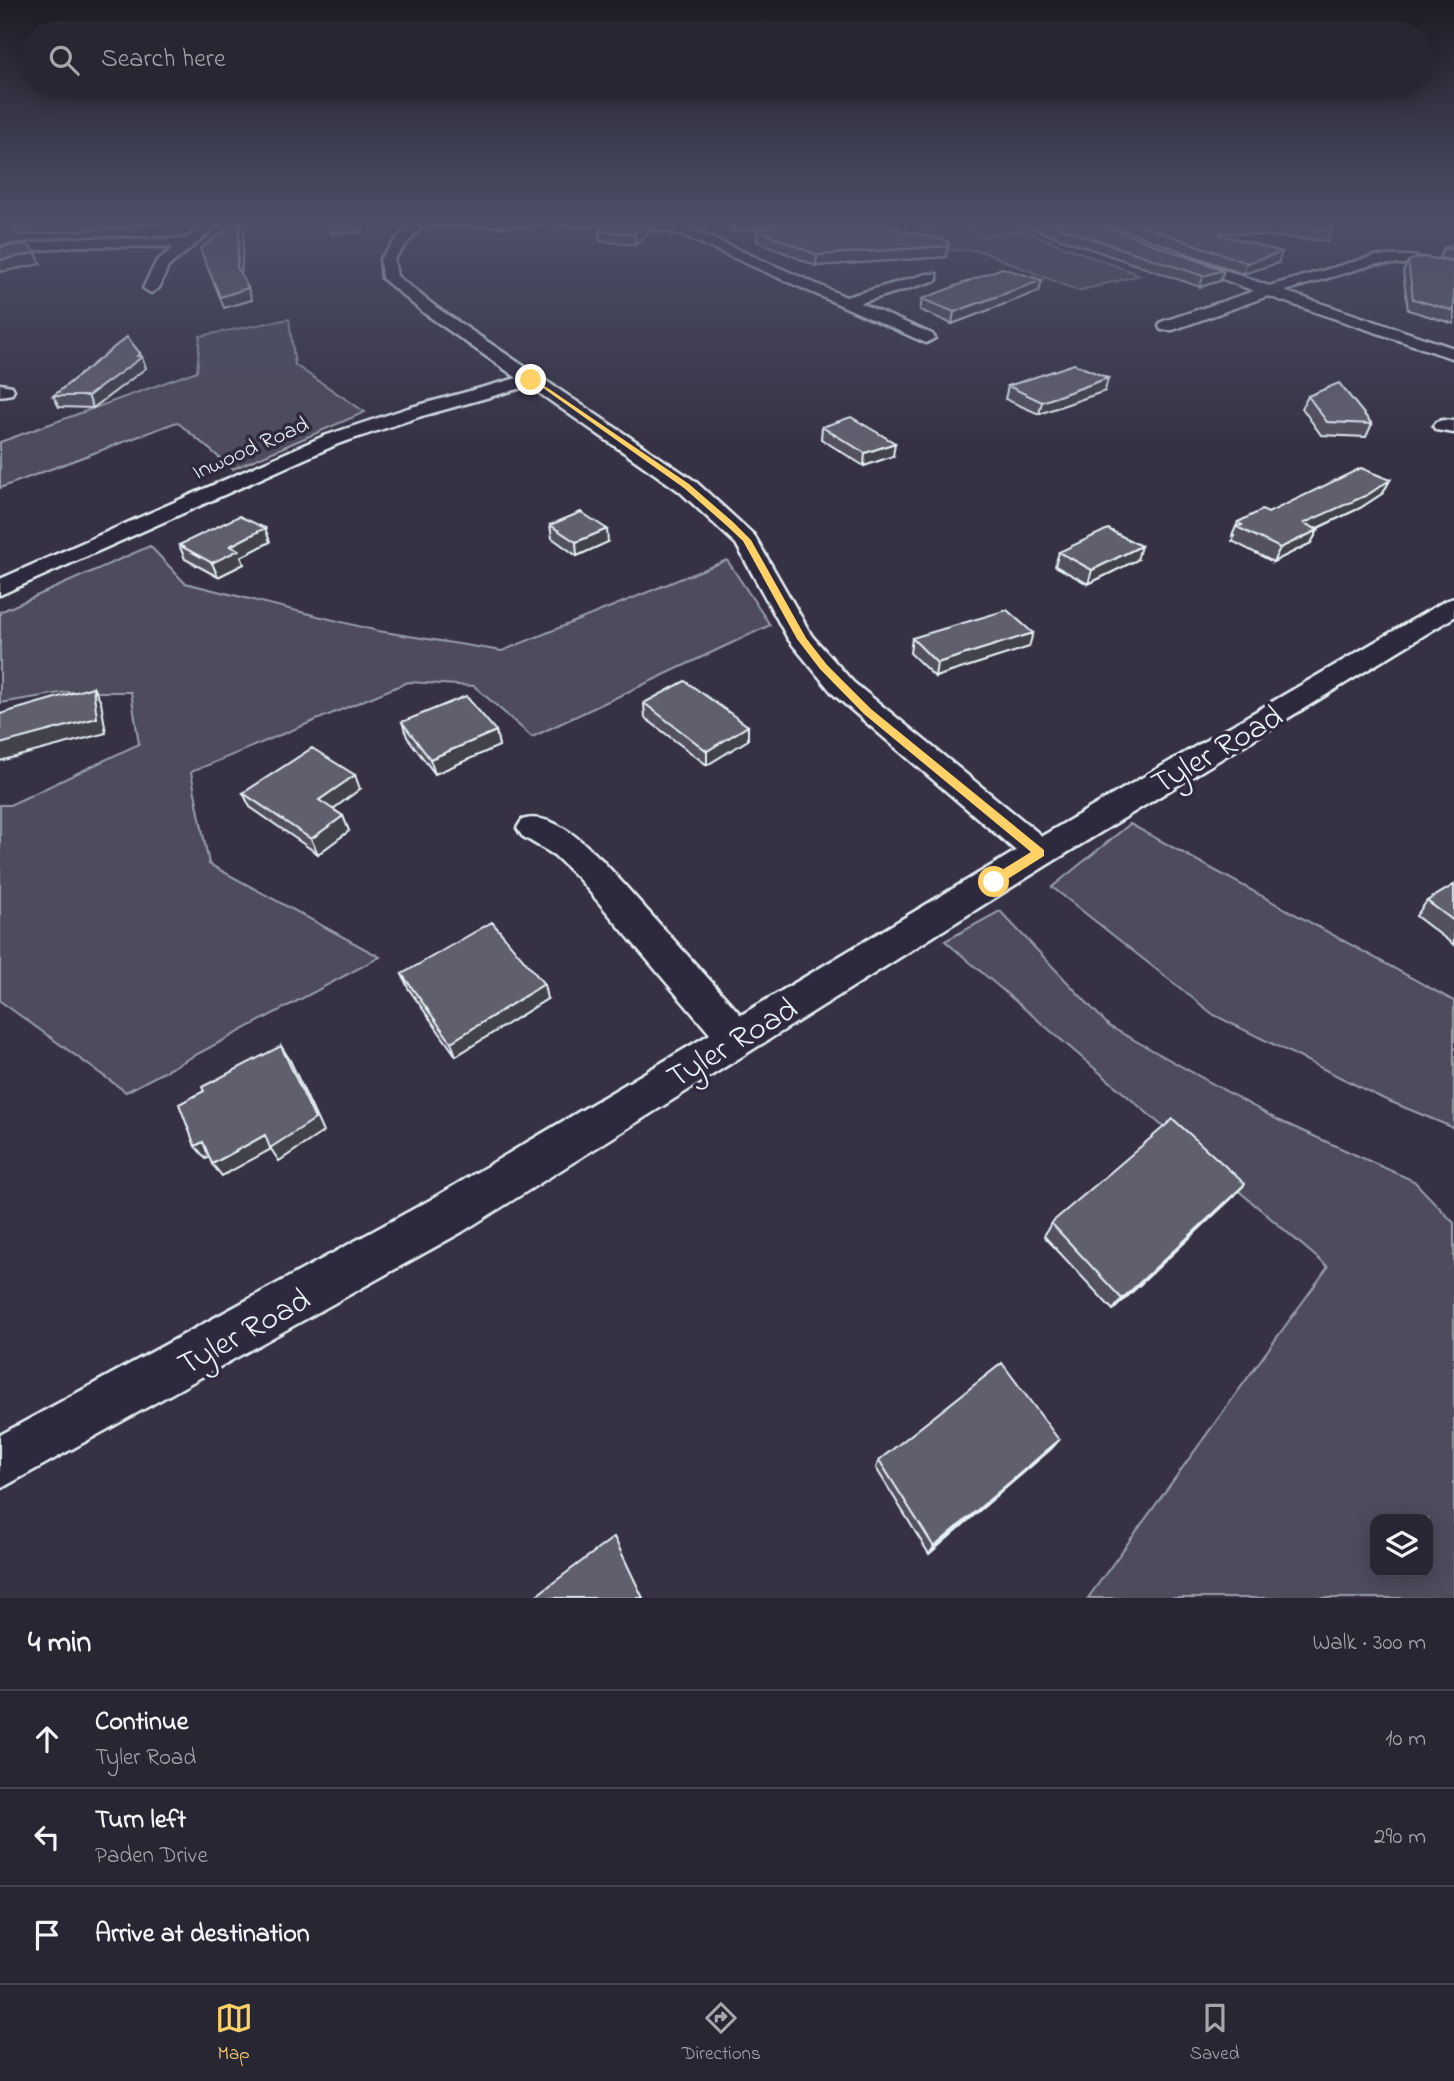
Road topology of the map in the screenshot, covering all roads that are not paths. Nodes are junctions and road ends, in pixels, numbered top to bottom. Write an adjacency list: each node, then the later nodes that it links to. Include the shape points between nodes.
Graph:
1 (414, 296): 10 (street)
2 (831, 296): 6 (street)
3 (868, 296): 6 (street)
4 (1256, 296): 7 (street)
5 (1282, 296): 9 (street)
6 (846, 302): 8 (street)
7 (1167, 326)
8 (926, 338)
9 (1454, 354)
10 (531, 380): 11 (street, Inwood Road, via 415,411 331,440); 14 (street, via 687,486 730,524 746,540 823,667 867,711)
11 (0, 588)
12 (1448, 616): 14 (street, Tyler Road)
13 (533, 828): 15 (street, via 566,846 590,869)
14 (1040, 853): 15 (street, Tyler Road)
15 (736, 1037): 16 (street, Tyler Road, via 446,1216)
16 (0, 1463)

